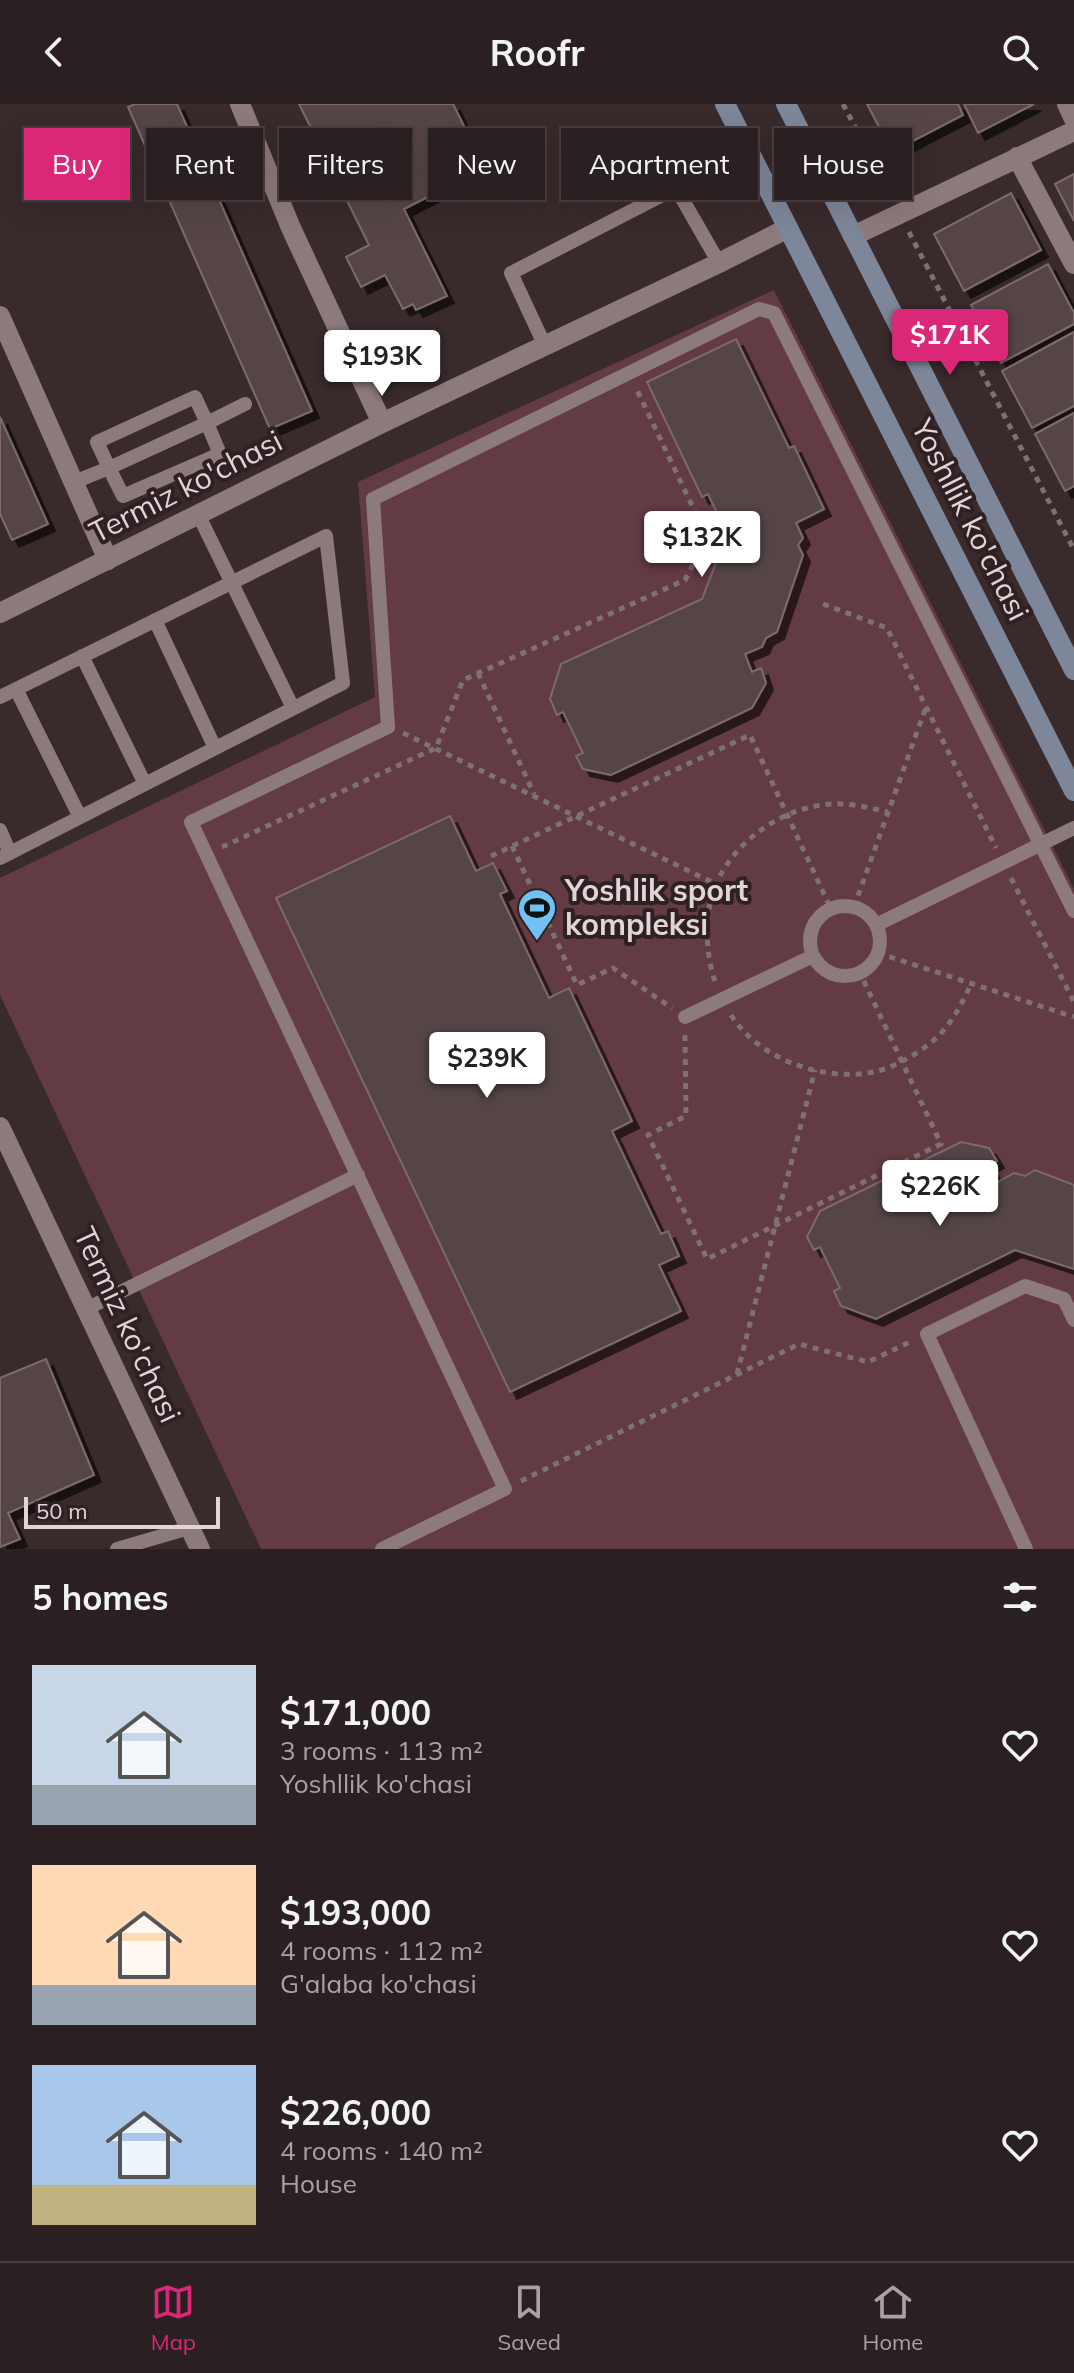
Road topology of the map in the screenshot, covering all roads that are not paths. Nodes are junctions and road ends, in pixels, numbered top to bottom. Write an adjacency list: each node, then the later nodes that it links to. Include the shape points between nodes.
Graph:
1 (240, 104): 16 (street)
2 (725, 104): 8 (main road, Yoshllik ko'chasi)
3 (786, 104): 9 (main road, Yoshllik ko'chasi)
4 (1067, 104): 5 (street)
5 (1074, 119)
6 (1074, 131): 7 (street)
7 (1017, 157): 9 (street); 11 (street)
8 (788, 228): 10 (street, Termiz ko'chasi); 31 (main road, Yoshllik ko'chasi)
9 (853, 236): 25 (main road, Yoshllik ko'chasi)
10 (719, 263): 13 (street, Termiz ko'chasi); 13 (lane, via 676,188 511,273)
11 (1074, 264)
12 (0, 316): 18 (street)
13 (545, 346): 16 (street, Termiz ko'chasi)
14 (245, 404): 15 (lane)
15 (207, 423): 17 (lane); 17 (lane, via 195,397 97,442); 17 (lane, via 220,454 123,496)
16 (382, 423): 19 (street, Termiz ko'chasi)
17 (109, 468): 18 (lane)
18 (74, 482): 20 (street)
19 (199, 516): 20 (street, Termiz ko'chasi); 21 (lane)
20 (108, 560): 22 (street, Termiz ko'chasi)
21 (231, 582): 23 (lane); 28 (lane); 28 (lane, via 326,536 343,683)
22 (0, 613)
23 (155, 620): 24 (lane); 29 (lane)
24 (82, 656): 26 (lane); 30 (lane)
25 (1074, 670)
26 (16, 689): 27 (lane); 32 (lane)
27 (0, 697)
28 (293, 708): 29 (lane)
29 (215, 748): 30 (lane)
30 (145, 784): 32 (lane)
31 (1074, 791)
32 (80, 817): 36 (lane)
33 (1074, 828): 35 (lane)
34 (0, 830): 36 (lane)
35 (1040, 845): 37 (lane); 38 (lane); 42 (lane, via 774,313 759,309 373,499 388,727 191,822)
36 (5, 855)
37 (1074, 911)
38 (876, 925): 39 (lane, via 854,907 831,909 811,932); 39 (lane, via 878,953 860,973 839,976)
39 (813, 956): 40 (lane)
40 (685, 1017)
41 (0, 1127): 43 (street, Termiz ko'chasi)
42 (358, 1175): 43 (lane); 48 (lane, via 505,1489)
43 (86, 1309): 45 (street, Termiz ko'chasi)
44 (1074, 1320): 49 (lane, via 1064,1299 1025,1286 927,1334)
45 (189, 1528): 46 (lane); 47 (street, Termiz ko'chasi)
46 (117, 1549)
47 (200, 1549)
48 (382, 1549)
49 (1026, 1549)

